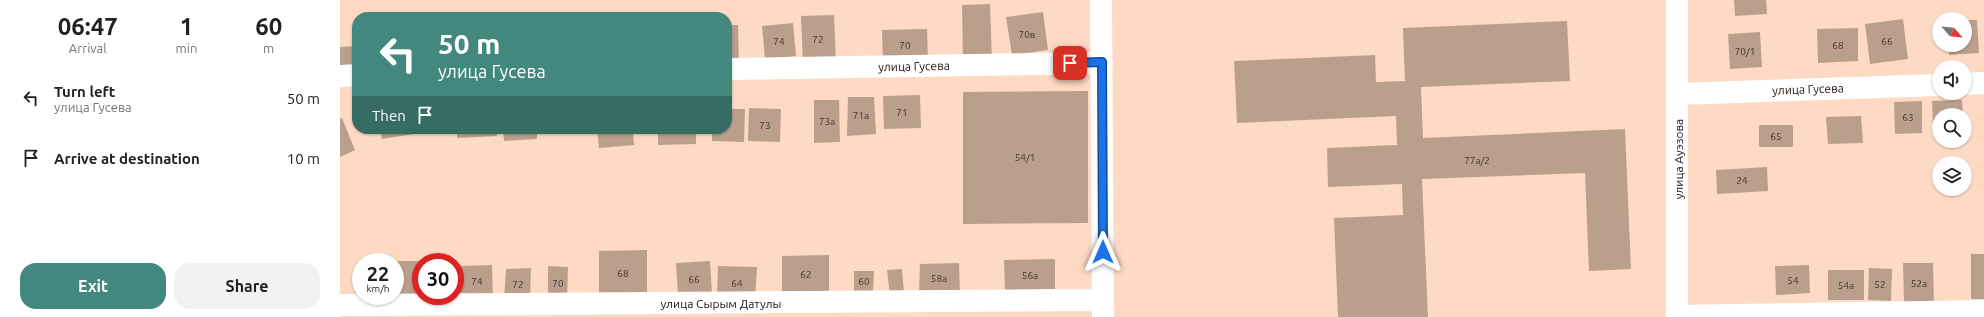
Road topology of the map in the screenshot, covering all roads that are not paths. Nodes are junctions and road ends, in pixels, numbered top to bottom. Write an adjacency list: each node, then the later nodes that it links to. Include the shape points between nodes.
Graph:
1 (1101, 0): 3 (street)
2 (1677, 0): 10 (street, улица Ауэзова)
3 (1102, 62): 4 (street, улица Гусева); 12 (street)
4 (732, 69)
5 (352, 75): 6 (street)
6 (340, 76)
7 (1984, 83): 9 (street)
8 (1932, 84): 10 (street, улица Гусева)
9 (1972, 84)
10 (1678, 94): 14 (street, улица Ауэзова)
11 (340, 305): 12 (street, улица Сырым Датулы)
12 (1103, 308)
13 (1984, 311): 14 (street)
14 (1677, 316)

